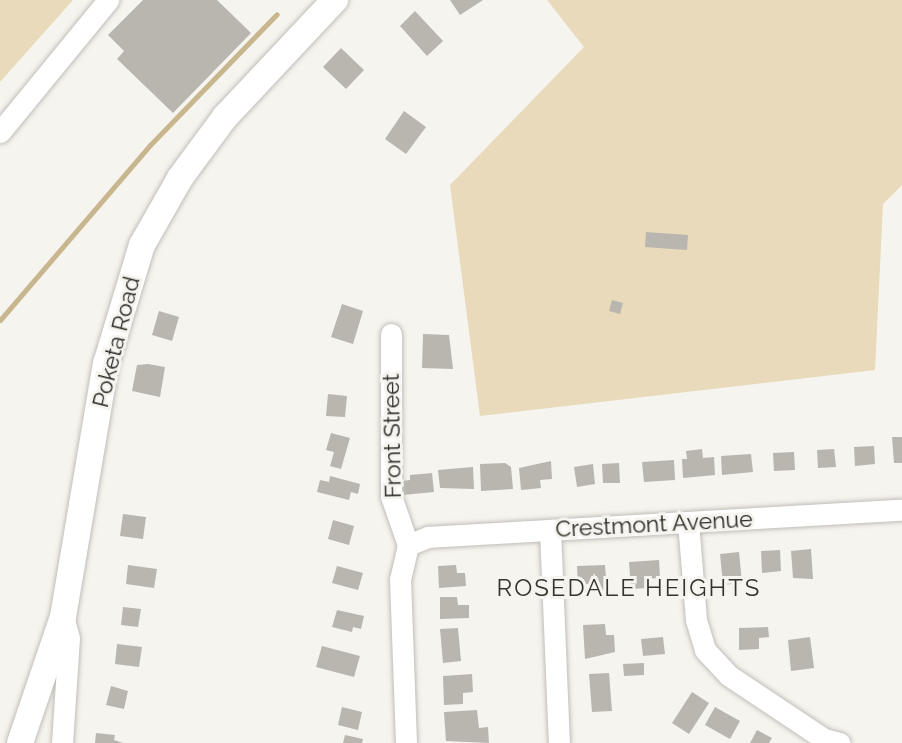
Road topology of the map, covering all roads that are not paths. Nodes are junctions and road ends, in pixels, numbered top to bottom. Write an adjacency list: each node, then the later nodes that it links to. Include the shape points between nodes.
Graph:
1 (108, 0): 3 (street)
2 (335, 0): 9 (street, Poketa Road, via 225,117 180,178 142,245 106,364)
3 (0, 132)
4 (391, 334): 8 (street, Front Street, via 391,496)
5 (902, 510): 6 (street, Crestmont Avenue)
6 (688, 522): 7 (street, Crestmont Avenue); 14 (street, via 696,620 705,650 728,675 824,739)
7 (550, 530): 8 (street, Crestmont Avenue, via 428,537); 13 (street)
8 (408, 545): 12 (street, via 400,579)
9 (63, 617): 10 (street, Poketa Road); 11 (street, via 69,638)
10 (20, 743)
11 (62, 743)
12 (406, 743)
13 (559, 743)
14 (840, 743)

